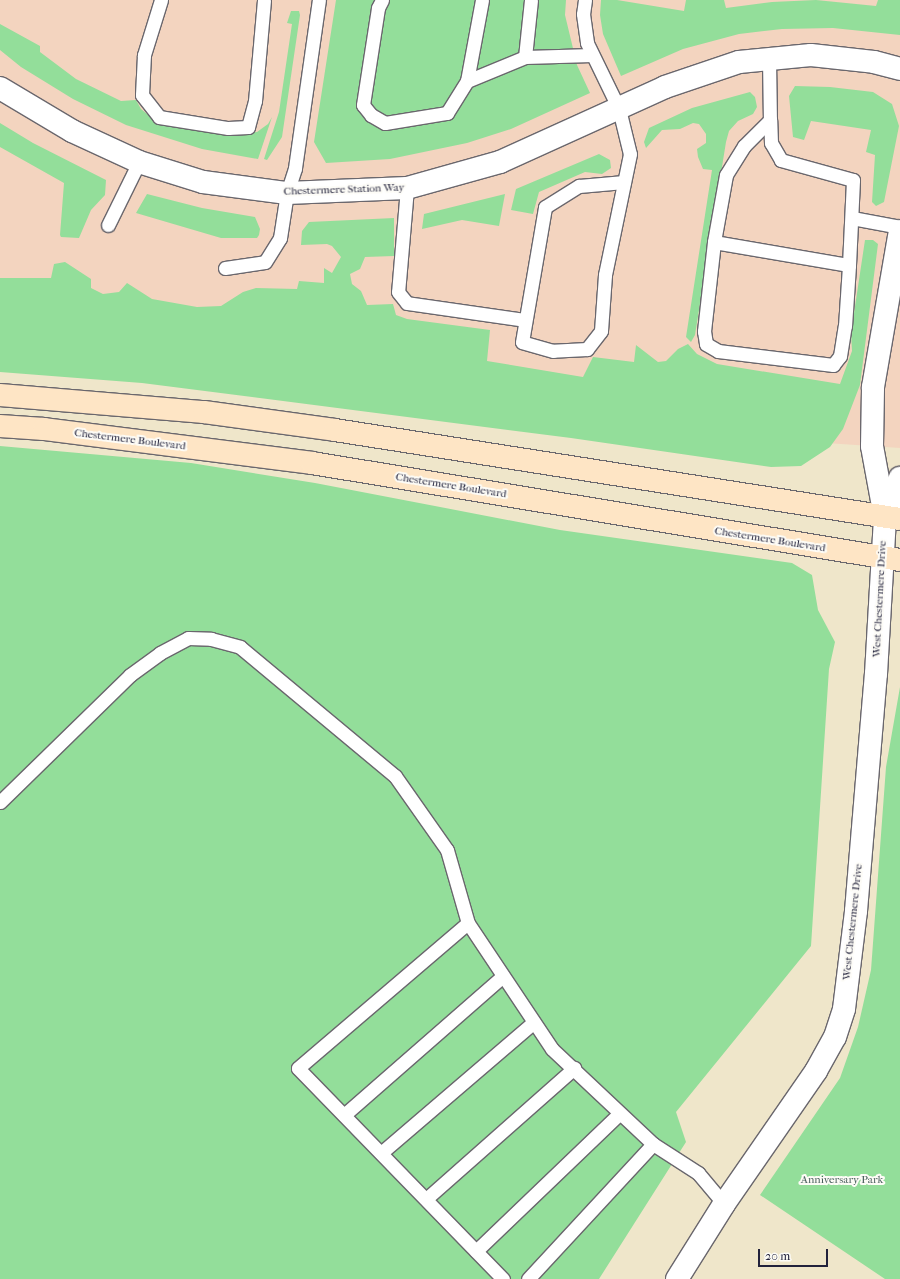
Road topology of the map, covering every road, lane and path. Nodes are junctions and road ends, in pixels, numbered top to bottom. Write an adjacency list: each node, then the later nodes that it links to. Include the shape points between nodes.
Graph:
1 (161, 0): 2 (lane, via 144,55 142,94 159,117 228,128 248,127 255,101)
2 (264, 0)
3 (319, 0): 19 (lane, via 295,168)
4 (382, 0): 12 (lane, via 378,8 363,105 371,115 384,123 447,113)
5 (482, 0): 12 (lane)
6 (530, 0): 9 (lane)
7 (585, 0): 8 (lane, via 583,14 587,42)
8 (592, 55): 9 (lane); 14 (lane)
9 (525, 57): 12 (lane)
10 (769, 59): 11 (street, Chestermere Station Way, via 811,55 874,62); 14 (street, Chestermere Station Way, via 739,62 665,87); 15 (lane)
11 (900, 69)
12 (467, 81)
13 (0, 88): 16 (street, Chestermere Station Way, via 72,131)
14 (619, 109): 17 (lane, via 630,154); 18 (street, Chestermere Station Way, via 500,162)
15 (770, 120): 20 (lane, via 771,143 781,160 853,180); 24 (lane, via 744,146 726,175)
16 (139, 162): 19 (street, Chestermere Station Way, via 203,182); 21 (lane)
17 (624, 182): 27 (lane, via 579,186 545,207); 27 (lane, via 605,275 601,331 587,349 553,351 522,342)
18 (407, 188): 19 (street, Chestermere Station Way); 27 (lane, via 398,292 407,303)
19 (287, 193): 26 (lane, via 280,238 265,262)
20 (852, 218): 22 (lane); 25 (lane)
21 (108, 225)
22 (900, 228)
23 (900, 231): 31 (street, West Chestermere Drive, via 873,387 872,446)
24 (714, 242): 25 (lane); 25 (lane, via 704,331 706,344 718,351 832,365 840,356 844,334)
25 (849, 265)
26 (225, 268)
27 (525, 320)
28 (0, 395): 31 (main road, via 121,403 304,426)
29 (0, 426): 32 (main road, Chestermere Boulevard, via 44,429 312,463)
30 (900, 478): 31 (street, West Chestermere Drive)
31 (893, 518): 32 (street, West Chestermere Drive)
32 (891, 558): 43 (street, West Chestermere Drive, via 876,674 844,1009 835,1037 816,1071)
33 (0, 802): 34 (lane, via 130,675 160,653 188,638 240,647 395,776 447,850)
34 (468, 923): 35 (lane); 39 (lane, via 298,1068)
35 (503, 976): 36 (lane); 39 (lane)
36 (534, 1022): 37 (lane, via 552,1049); 41 (lane)
37 (574, 1068): 38 (lane); 42 (lane)
38 (619, 1114): 40 (lane); 44 (lane)
39 (344, 1115): 41 (lane)
40 (653, 1144): 43 (lane, via 698,1173); 46 (lane)
41 (381, 1153): 42 (lane)
42 (426, 1199): 44 (lane)
43 (724, 1204): 47 (street, West Chestermere Drive)
44 (476, 1251): 45 (lane)
45 (503, 1279)
46 (528, 1279)
47 (677, 1279)

